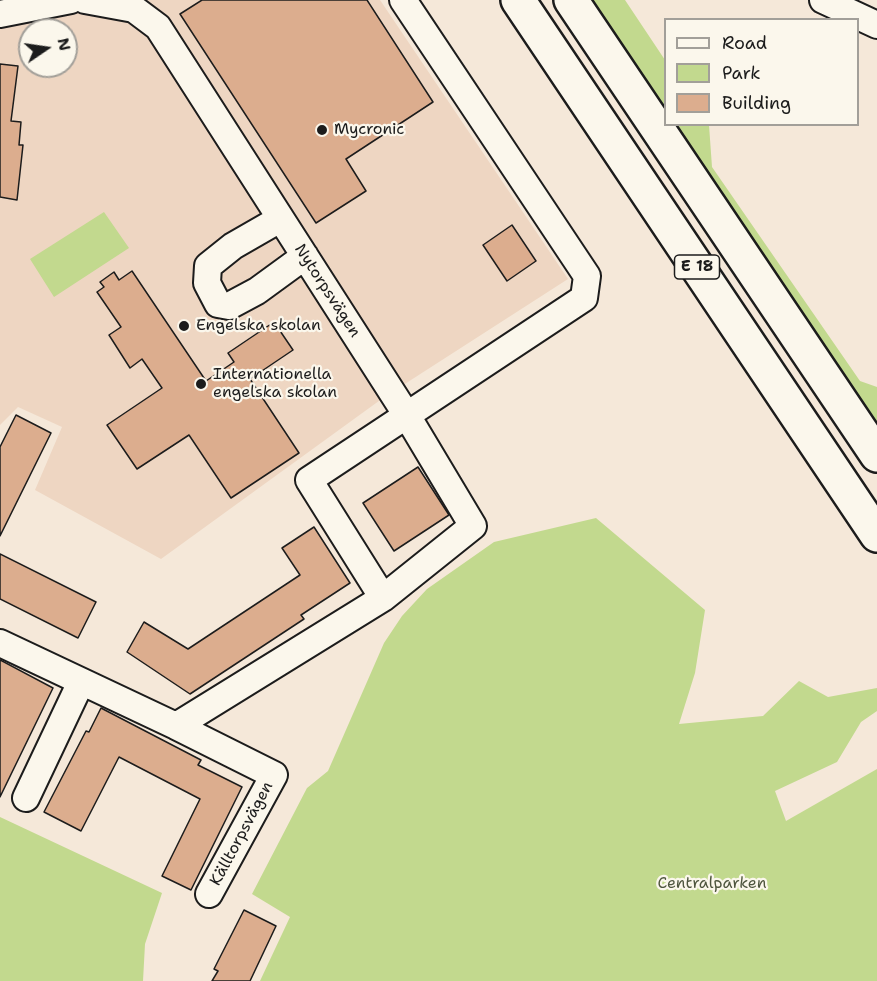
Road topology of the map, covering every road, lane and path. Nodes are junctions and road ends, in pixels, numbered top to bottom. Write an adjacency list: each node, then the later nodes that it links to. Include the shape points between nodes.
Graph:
1 (71, 0): 7 (street)
2 (85, 0): 9 (street, Nytorpsvägen, via 134,9 158,27)
3 (404, 0): 11 (street, via 587,276 584,298)
4 (518, 0): 13 (highway, E 18)
5 (571, 0): 12 (highway, E 18)
6 (823, 0): 8 (street)
7 (0, 14)
8 (877, 25)
9 (280, 219): 10 (street, Nytorpsvägen); 10 (street, via 233,246 208,266 207,283 218,303 228,306 257,291)
10 (305, 256): 11 (street, Nytorpsvägen)
11 (406, 414): 14 (street, Nytorpsvägen, via 473,526); 14 (street, via 309,480)
12 (877, 455)
13 (877, 535)
14 (383, 598): 17 (street)
15 (0, 643): 16 (street, Källtorpsvägen)
16 (81, 682): 17 (street, Källtorpsvägen); 18 (street)
17 (176, 726): 19 (street, Källtorpsvägen, via 274,775)
18 (26, 798)
19 (209, 894)

